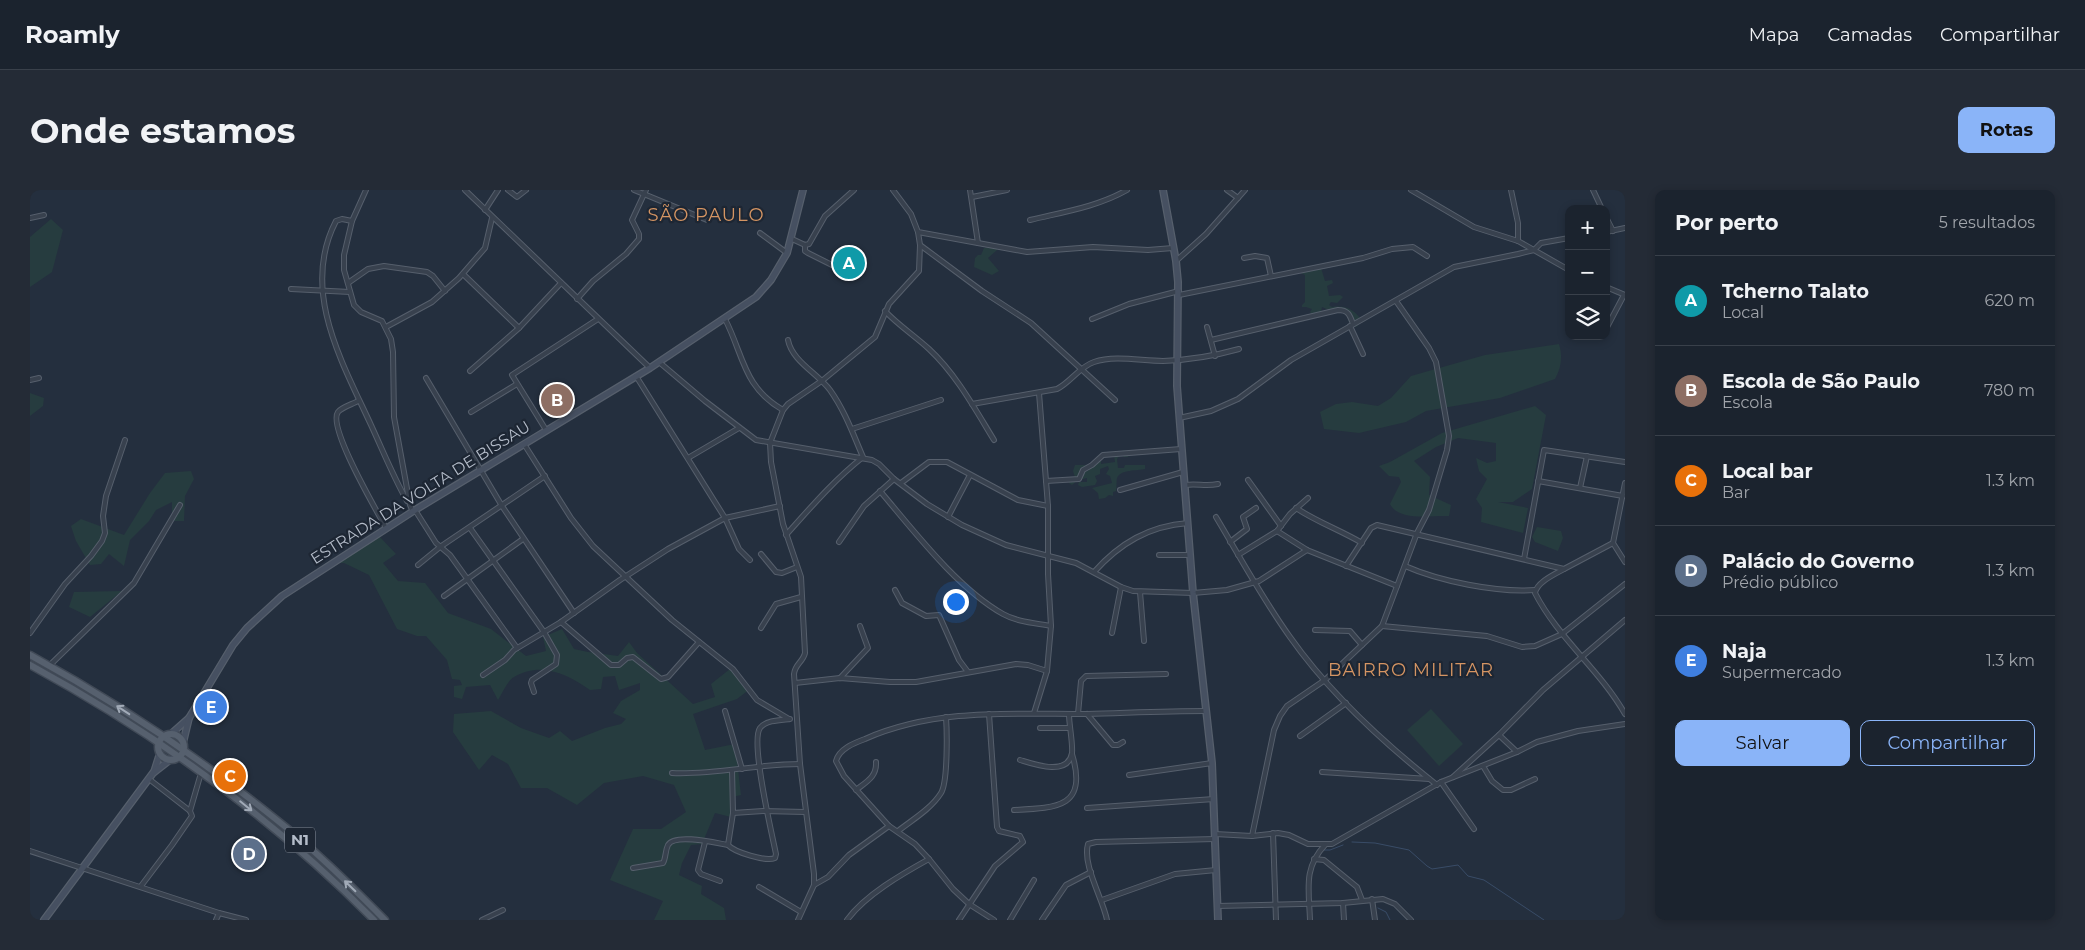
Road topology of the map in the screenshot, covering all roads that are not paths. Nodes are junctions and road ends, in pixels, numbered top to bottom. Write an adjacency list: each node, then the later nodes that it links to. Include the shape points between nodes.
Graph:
1 (366, 190): 29 (street)
2 (465, 190): 23 (street)
3 (498, 190): 23 (street)
4 (508, 190): 5 (street, via 518,197)
5 (526, 190)
6 (634, 190): 19 (street)
7 (803, 190): 36 (street, ESTRADA DA VOLTA DE BISSAU)
8 (854, 190): 41 (street, via 825,216 809,244)
9 (893, 190): 34 (street, via 911,214)
10 (970, 190): 20 (street)
11 (1007, 190): 20 (street)
12 (1127, 190): 28 (street, via 1101,202)
13 (1163, 190): 42 (street)
14 (1227, 190): 21 (street)
15 (1245, 190): 21 (street)
16 (1411, 190): 38 (street, via 1474,227)
17 (1511, 190): 38 (street)
18 (1593, 190): 22 (street)
19 (645, 192): 27 (street); 61 (street, via 632,220 639,239)
20 (972, 197): 39 (street)
21 (1238, 198): 47 (street)
22 (1600, 205)
23 (485, 210): 26 (street)
24 (44, 215): 25 (street)
25 (30, 218)
26 (492, 218): 49 (street, via 485,248); 53 (street)
27 (707, 220)
28 (1030, 220)
29 (352, 221): 52 (street, via 343,264); 56 (street, via 338,220 332,229 324,260)
30 (1610, 225): 33 (street)
31 (1625, 228): 33 (street)
32 (1610, 231): 33 (street)
33 (1613, 231)
34 (918, 232): 39 (street); 40 (street)
35 (760, 233): 44 (street)
36 (792, 239): 41 (street); 44 (street, ESTRADA DA VOLTA DE BISSAU)
37 (1565, 239): 43 (street, via 1541,243)
38 (1518, 241): 43 (street)
39 (978, 243): 42 (street, via 1027,252)
40 (920, 244): 63 (street, via 919,271); 80 (street, via 982,291 1025,318)
41 (805, 245): 50 (street, via 808,253)
42 (1173, 248): 47 (street)
43 (1534, 250): 48 (street); 62 (street, via 1454,267)
44 (787, 252): 65 (street, ESTRADA DA VOLTA DE BISSAU, via 780,268 764,289)
45 (1427, 256): 51 (street, via 1413,247 1392,249)
46 (1244, 258): 51 (street, via 1267,258)
47 (1176, 261): 59 (street)
48 (1565, 268)
49 (463, 274): 57 (street); 71 (street)
50 (852, 275)
51 (1272, 276): 59 (street)
52 (348, 282): 57 (street, via 368,269 384,266 427,272); 58 (street)
53 (561, 283): 61 (street); 71 (street)
54 (291, 289): 56 (street)
55 (1610, 289): 60 (street)
56 (323, 290): 58 (street); 91 (street, via 326,320)
57 (445, 291): 69 (street, via 432,302)
58 (350, 292): 69 (street, via 357,309 378,318)
59 (1179, 293): 66 (street, via 1129,304); 77 (street)
60 (1624, 295): 67 (street)
61 (577, 299): 64 (street)
62 (1396, 301): 68 (street); 141 (street, via 1436,362 1448,436 1432,501)
63 (885, 311): 86 (street, via 871,342); 92 (street, via 929,349)
64 (598, 319): 79 (street); 87 (street, via 514,372 512,375)
65 (725, 319): 78 (street, ESTRADA DA VOLTA DE BISSAU); 93 (street, via 752,383 765,399)
66 (1092, 319)
67 (1610, 321)
68 (1351, 325): 73 (street, via 1348,313 1338,310); 75 (street); 95 (street, via 1291,360 1228,404)
69 (386, 327): 126 (street, via 393,352 394,424)
70 (1207, 327): 73 (street)
71 (519, 328): 81 (street)
72 (788, 340): 86 (street, via 792,353)
73 (1211, 340): 76 (street)
74 (1239, 349): 76 (street)
75 (1363, 354)
76 (1215, 356): 77 (street)
77 (1176, 360): 80 (street, via 1099,361); 95 (street)
78 (659, 362): 79 (street, ESTRADA DA VOLTA DE BISSAU); 96 (street)
79 (650, 368): 82 (street, ESTRADA DA VOLTA DE BISSAU)
80 (1081, 368): 88 (street, via 1061,386); 90 (street)
81 (470, 371)
82 (636, 376): 97 (street, ESTRADA DA VOLTA DE BISSAU); 106 (street)
83 (39, 378): 85 (street)
84 (426, 378): 108 (street)
85 (30, 380)
86 (822, 380): 93 (street); 98 (street, via 840,405)
87 (517, 384): 94 (street); 97 (street)
88 (1040, 393): 92 (street); 115 (street)
89 (941, 400): 98 (street)
90 (1115, 400)
91 (358, 401): 126 (street); 138 (street, via 339,411 337,420 345,451)
92 (972, 404): 100 (street)
93 (783, 410): 101 (street)
94 (471, 412)
95 (1179, 418): 103 (street)
96 (739, 428): 101 (street, via 756,440); 106 (street)
97 (546, 430): 102 (street, ESTRADA DA VOLTA DE BISSAU)
98 (852, 430): 105 (street)
99 (125, 440): 186 (street, via 108,489 102,541 65,584)
100 (994, 440)
101 (770, 443): 105 (street); 128 (street)
102 (524, 444): 108 (street, ESTRADA DA VOLTA DE BISSAU); 111 (street)
103 (1181, 449): 109 (street); 115 (street, via 1103,455 1083,470 1079,478)
104 (1587, 456): 107 (street); 114 (street, via 1544,450); 120 (street)
105 (863, 457): 112 (street, via 879,464); 142 (street, via 818,497)
106 (688, 458): 135 (street)
107 (1625, 462)
108 (481, 471): 127 (street); 132 (street, ESTRADA DA VOLTA DE BISSAU)
109 (1183, 472): 119 (street); 121 (street)
110 (970, 475): 116 (street, via 950,463 932,461); 129 (street, via 1018,500); 133 (street)
111 (545, 476): 127 (street); 165 (street, via 582,534)
112 (894, 479): 116 (street); 122 (street)
113 (1248, 480): 137 (street)
114 (1538, 480): 120 (street); 155 (street)
115 (1046, 481): 129 (street)
116 (901, 483): 133 (street)
117 (1625, 483): 123 (street)
118 (1218, 484): 119 (street)
119 (1184, 485): 136 (street)
120 (1580, 488): 123 (street)
121 (1120, 490)
122 (880, 491): 144 (street, via 860,510); 181 (street, via 951,571 974,592 1012,618)
123 (1623, 496): 147 (street)
124 (1308, 498): 131 (street)
125 (180, 505): 196 (street, via 134,584)
126 (410, 505): 132 (street)
127 (502, 506): 139 (street); 143 (street)
128 (780, 506): 135 (street); 142 (street)
129 (1048, 506): 154 (street)
130 (1256, 508): 145 (street, via 1243,517 1247,529)
131 (1296, 508): 137 (street); 146 (street)
132 (414, 511): 138 (street, ESTRADA DA VOLTA DE BISSAU); 148 (street)
133 (948, 516): 154 (street, via 1006,545)
134 (1216, 517): 145 (street)
135 (725, 518): 156 (street, via 739,549); 165 (street)
136 (1188, 523): 152 (street); 164 (street, via 1158,527 1132,540 1115,550)
137 (1281, 526): 140 (street)
138 (386, 528): 215 (street, ESTRADA DA VOLTA DE BISSAU, via 264,611 233,645)
139 (470, 528): 148 (street); 157 (street)
140 (1277, 531): 149 (street); 153 (street)
141 (1417, 533): 146 (street, via 1377,524); 155 (street); 162 (street)
142 (786, 535): 160 (street)
143 (523, 540): 157 (street); 177 (street)
144 (839, 542)
145 (1230, 542): 153 (street)
146 (1362, 543): 161 (street)
147 (1613, 543): 158 (street); 163 (street)
148 (440, 547): 159 (street); 166 (street)
149 (1307, 550): 161 (street); 167 (street)
150 (761, 554): 160 (street, via 776,572)
151 (1159, 555): 152 (street)
152 (1190, 555): 174 (street)
153 (1238, 555): 167 (street)
154 (1049, 556): 164 (street, via 1068,560); 181 (street)
155 (1524, 559): 163 (street)
156 (750, 560)
157 (493, 561): 166 (street); 185 (street)
158 (1625, 562)
159 (418, 565)
160 (797, 566): 176 (street)
161 (1346, 566): 170 (street)
162 (1405, 566): 170 (street); 172 (street, via 1449,581)
163 (1564, 569): 172 (street)
164 (1094, 572): 169 (street)
165 (625, 577): 177 (street); 190 (street)
166 (467, 581): 175 (street); 192 (street)
167 (1254, 583): 174 (street); 202 (street, via 1290,638)
168 (1625, 584): 188 (street)
169 (1121, 586): 173 (street); 187 (street)
170 (1397, 586): 182 (street)
171 (895, 590): 198 (street, via 902,603 926,616 939,615 959,660)
172 (1535, 590): 188 (street)
173 (1140, 592): 174 (street); 189 (street)
174 (1194, 593): 207 (street)
175 (444, 596)
176 (802, 597): 183 (street, via 776,604); 203 (street, via 805,653 794,669)
177 (574, 613): 179 (street)
178 (1625, 620): 194 (street)
179 (562, 622): 185 (street); 190 (street, via 611,665 633,657 661,679 668,677)
180 (860, 626): 201 (street, via 868,648)
181 (1051, 626): 197 (street)
182 (1382, 626): 188 (street, via 1488,636 1528,647 1544,644); 191 (street)
183 (760, 628)
184 (1315, 630): 191 (street, via 1350,631)
185 (544, 632): 192 (street); 204 (street, via 558,661 532,680)
186 (30, 633)
187 (1112, 633)
188 (1562, 634): 194 (street)
189 (1144, 641)
190 (699, 642): 217 (street, via 734,669 758,700)
191 (1362, 645): 202 (street)
192 (518, 648): 200 (street)
193 (30, 655): 196 (main road, N1)
194 (1581, 657): 213 (street, via 1607,685); 222 (street)
195 (30, 664): 225 (main road, N1)
196 (49, 666): 221 (main road, N1, one-way to 196)
197 (1047, 671): 198 (street, via 1021,664); 208 (street)
198 (968, 672): 201 (street, via 902,683)
199 (1166, 674): 211 (street, via 1086,676 1081,681)
200 (483, 675)
201 (840, 678): 203 (street)
202 (1325, 680): 205 (street); 261 (street, via 1293,701 1276,723)
203 (795, 683): 216 (street)
204 (534, 692)
205 (1346, 703): 223 (street); 246 (street)
206 (726, 711): 238 (street)
207 (1206, 711): 212 (street); 235 (street)
208 (1034, 713): 209 (street); 210 (street)
209 (989, 714): 214 (street); 283 (street, via 997,827 999,831 1020,836 1023,842 995,866)
210 (1069, 714): 211 (street); 220 (street)
211 (1078, 714): 212 (street)
212 (1087, 714): 224 (street, via 1112,745)
213 (1625, 714)
214 (946, 717): 249 (street, via 877,733 840,752 836,761 838,767); 259 (street, via 943,789 931,804)
215 (189, 718): 221 (street); 226 (street)
216 (797, 718): 217 (street); 234 (street)
217 (789, 719): 236 (street, via 770,722 760,728 757,737)
218 (1625, 724): 227 (street, via 1556,735)
219 (1040, 728): 220 (street)
220 (1069, 728): 229 (street)
221 (168, 735): 225 (main road); 226 (main road, N1)
222 (1499, 735): 227 (street); 245 (street)
223 (1300, 736)
224 (1123, 742)
225 (159, 743): 228 (main road); 230 (main road, N1)
226 (183, 746): 230 (main road); 293 (main road, N1, one-way to 226, via 274,817)
227 (1517, 752): 237 (street)
228 (160, 753): 231 (main road); 244 (street)
229 (1072, 754): 232 (street, via 1063,765 1053,767); 252 (street, via 1078,782 1073,794 1054,806)
230 (179, 757): 231 (main road); 241 (main road, N1)
231 (171, 760): 244 (street)
232 (1020, 760)
233 (876, 762): 249 (street, via 873,776)
234 (800, 764): 236 (street); 255 (street)
235 (1212, 764): 243 (street); 250 (street)
236 (760, 766): 238 (street); 254 (street)
237 (1483, 766): 245 (street); 247 (street, via 1492,782 1503,790)
238 (742, 769): 239 (street)
239 (732, 770): 242 (street); 256 (street)
240 (1322, 772): 246 (street)
241 (201, 773): 253 (street); 292 (main road, N1, one-way to 292, via 317,866)
242 (672, 773)
243 (1129, 775)
244 (151, 776): 253 (street); 269 (street)
245 (1452, 778): 248 (street)
246 (1430, 779): 248 (street)
247 (1535, 779)
248 (1439, 784): 258 (street); 265 (street, via 1338,842)
249 (856, 790): 257 (street)
250 (1214, 799): 251 (street); 262 (street)
251 (1087, 808)
252 (1014, 810)
253 (190, 811): 276 (street, via 189,821)
254 (767, 811): 255 (street); 256 (street); 264 (street, via 775,858 765,859 733,849)
255 (805, 812): 275 (street)
256 (733, 813): 264 (street)
257 (889, 826): 259 (street); 275 (street)
258 (1474, 828)
259 (898, 831): 267 (street)
260 (1272, 834): 261 (street); 265 (street, via 1283,833 1308,844); 281 (street)
261 (1252, 836): 262 (street)
262 (1215, 837): 271 (street); 272 (street, via 1092,843 1087,847)
263 (705, 842): 264 (street); 270 (street, via 677,838 668,846 662,863); 273 (street, via 698,870)
264 (728, 844)
265 (1325, 845): 268 (street)
266 (30, 850): 269 (street)
267 (929, 859): 283 (street); 296 (street, via 861,905)
268 (1314, 859): 280 (street, via 1324,860 1355,886); 284 (street, via 1309,872)
269 (84, 868): 276 (street); 289 (street)
270 (633, 868)
271 (1216, 870): 279 (street, via 1175,874); 285 (street)
272 (1091, 872): 279 (street); 300 (street, via 1066,885)
273 (720, 880)
274 (1034, 880): 299 (street)
275 (814, 885): 287 (street)
276 (141, 886): 288 (street)
277 (759, 888): 287 (street)
278 (1372, 899): 280 (street); 306 (street); 307 (street, via 1388,900)
279 (1102, 900): 301 (street)
280 (1362, 900): 282 (street)
281 (1276, 903): 284 (street); 285 (street); 303 (street)
282 (1343, 903): 284 (street); 305 (street)
283 (969, 904): 297 (street); 298 (street)
284 (1309, 904): 304 (street)
285 (1217, 906): 302 (street)
286 (503, 910): 294 (street)
287 (801, 912): 295 (street)
288 (220, 913): 290 (street); 291 (street)
289 (44, 920)
290 (216, 920)
291 (246, 920)
292 (374, 920)
293 (385, 920)
294 (482, 920)
295 (798, 920)
296 (847, 920)
297 (959, 920)
298 (994, 920)
299 (1010, 920)
300 (1042, 920)
301 (1107, 920)
302 (1218, 920)
303 (1276, 920)
304 (1310, 920)
305 (1344, 920)
306 (1375, 920)
307 (1411, 920)

